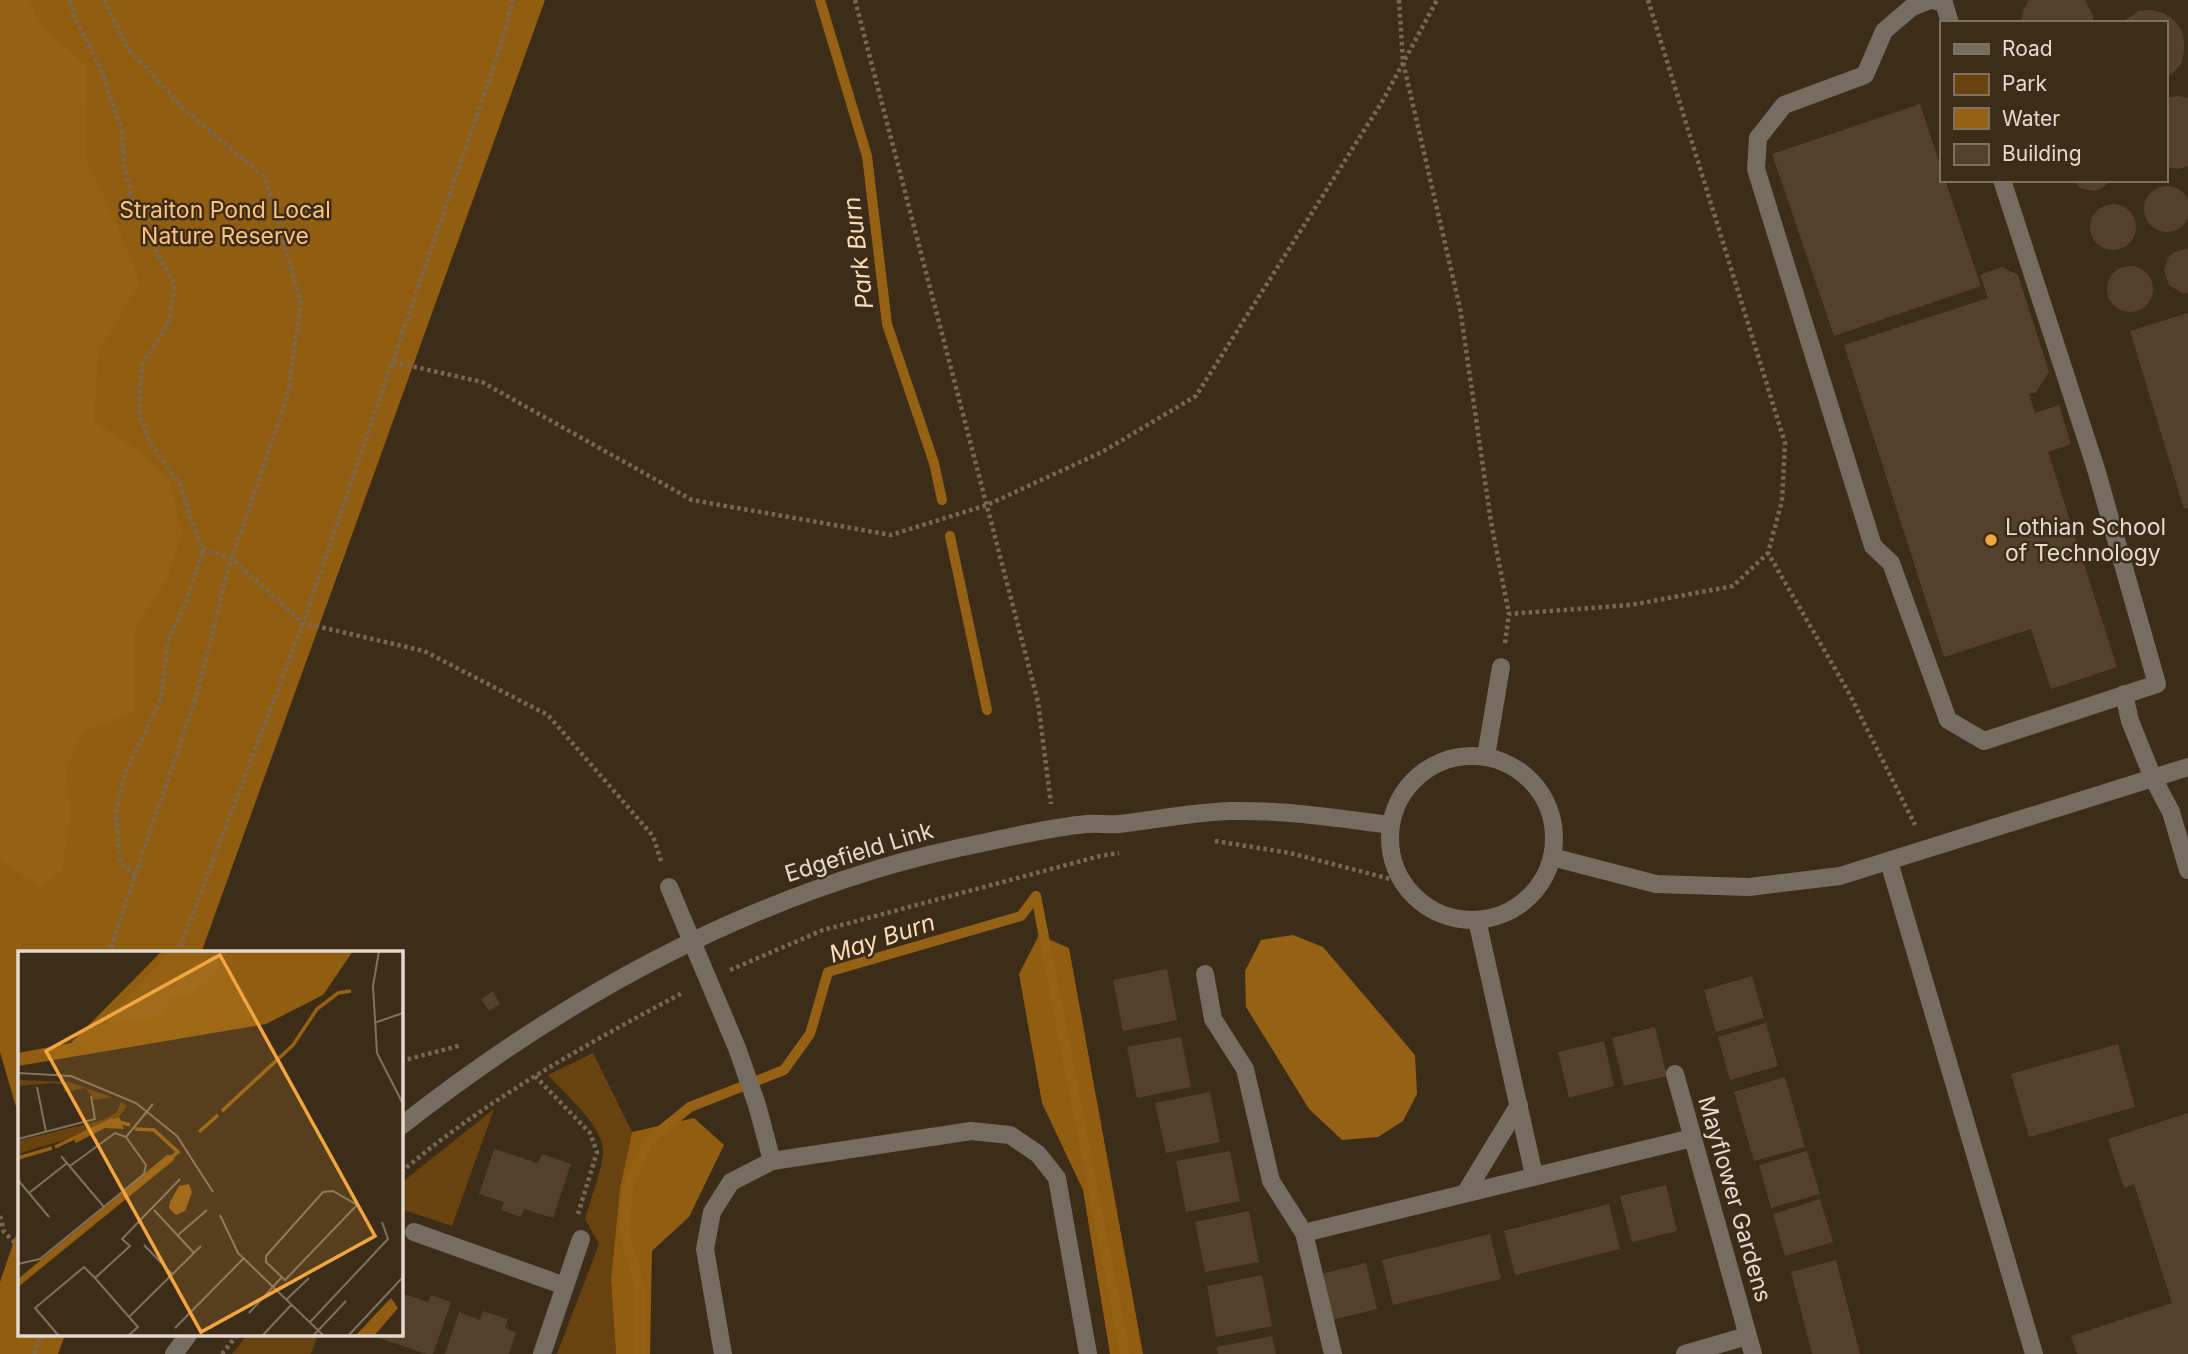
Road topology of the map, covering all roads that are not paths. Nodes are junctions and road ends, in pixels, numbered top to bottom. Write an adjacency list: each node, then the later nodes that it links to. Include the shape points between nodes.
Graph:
1 (1932, 0): 2 (street, via 1944,3); 5 (street, via 1912,7 1884,31 1866,75 1784,105 1758,138 1756,169 1873,546 1891,563 1948,720 1984,741)
2 (1949, 21)
3 (2003, 182): 5 (street, via 2096,468 2157,684)
4 (1501, 667): 6 (street)
5 (2124, 694): 8 (street)
6 (1486, 756): 9 (street, via 1460,756 1435,764 1414,779 1398,800); 10 (street, via 1512,765 1533,782 1547,804 1554,830)
7 (2188, 767): 8 (street)
8 (2153, 778): 11 (street); 12 (street, via 2171,812)
9 (1390, 825): 14 (street, via 1393,864 1416,899 1455,919); 15 (street, Edgefield Link, via 1230,811 1054,829 937,852 823,885)
10 (1552, 857): 11 (street, via 1656,884 1749,887 1840,876); 14 (street, via 1542,881 1525,901 1502,915)
11 (1889, 862): 37 (street)
12 (2188, 870)
13 (669, 887): 15 (street)
14 (1477, 920): 18 (street)
15 (691, 941): 19 (street, Edgefield Link, via 539,1026); 21 (street, via 737,1048)
16 (1205, 974): 25 (street, via 1213,1018 1245,1069 1271,1181)
17 (1675, 1074): 20 (street, Mayflower Gardens)
18 (1519, 1105): 22 (street); 23 (street)
19 (402, 1125)
20 (1692, 1138): 22 (street); 29 (street, Mayflower Gardens)
21 (772, 1161): 32 (street, via 731,1182 712,1212 705,1249); 33 (street, via 971,1131 1010,1136 1038,1154 1057,1178)
22 (1534, 1175): 23 (street)
23 (1466, 1192): 25 (street)
24 (414, 1231): 27 (street)
25 (1304, 1233): 34 (street)
26 (581, 1239): 27 (street)
27 (565, 1286): 31 (street)
28 (187, 1336): 30 (street)
29 (1748, 1336): 35 (street, Mayflower Gardens); 36 (street, Mayflower Gardens)
30 (174, 1354)
31 (541, 1354)
32 (723, 1354)
33 (1088, 1354)
34 (1333, 1354)
35 (1685, 1354)
36 (1752, 1354)
37 (2034, 1354)

